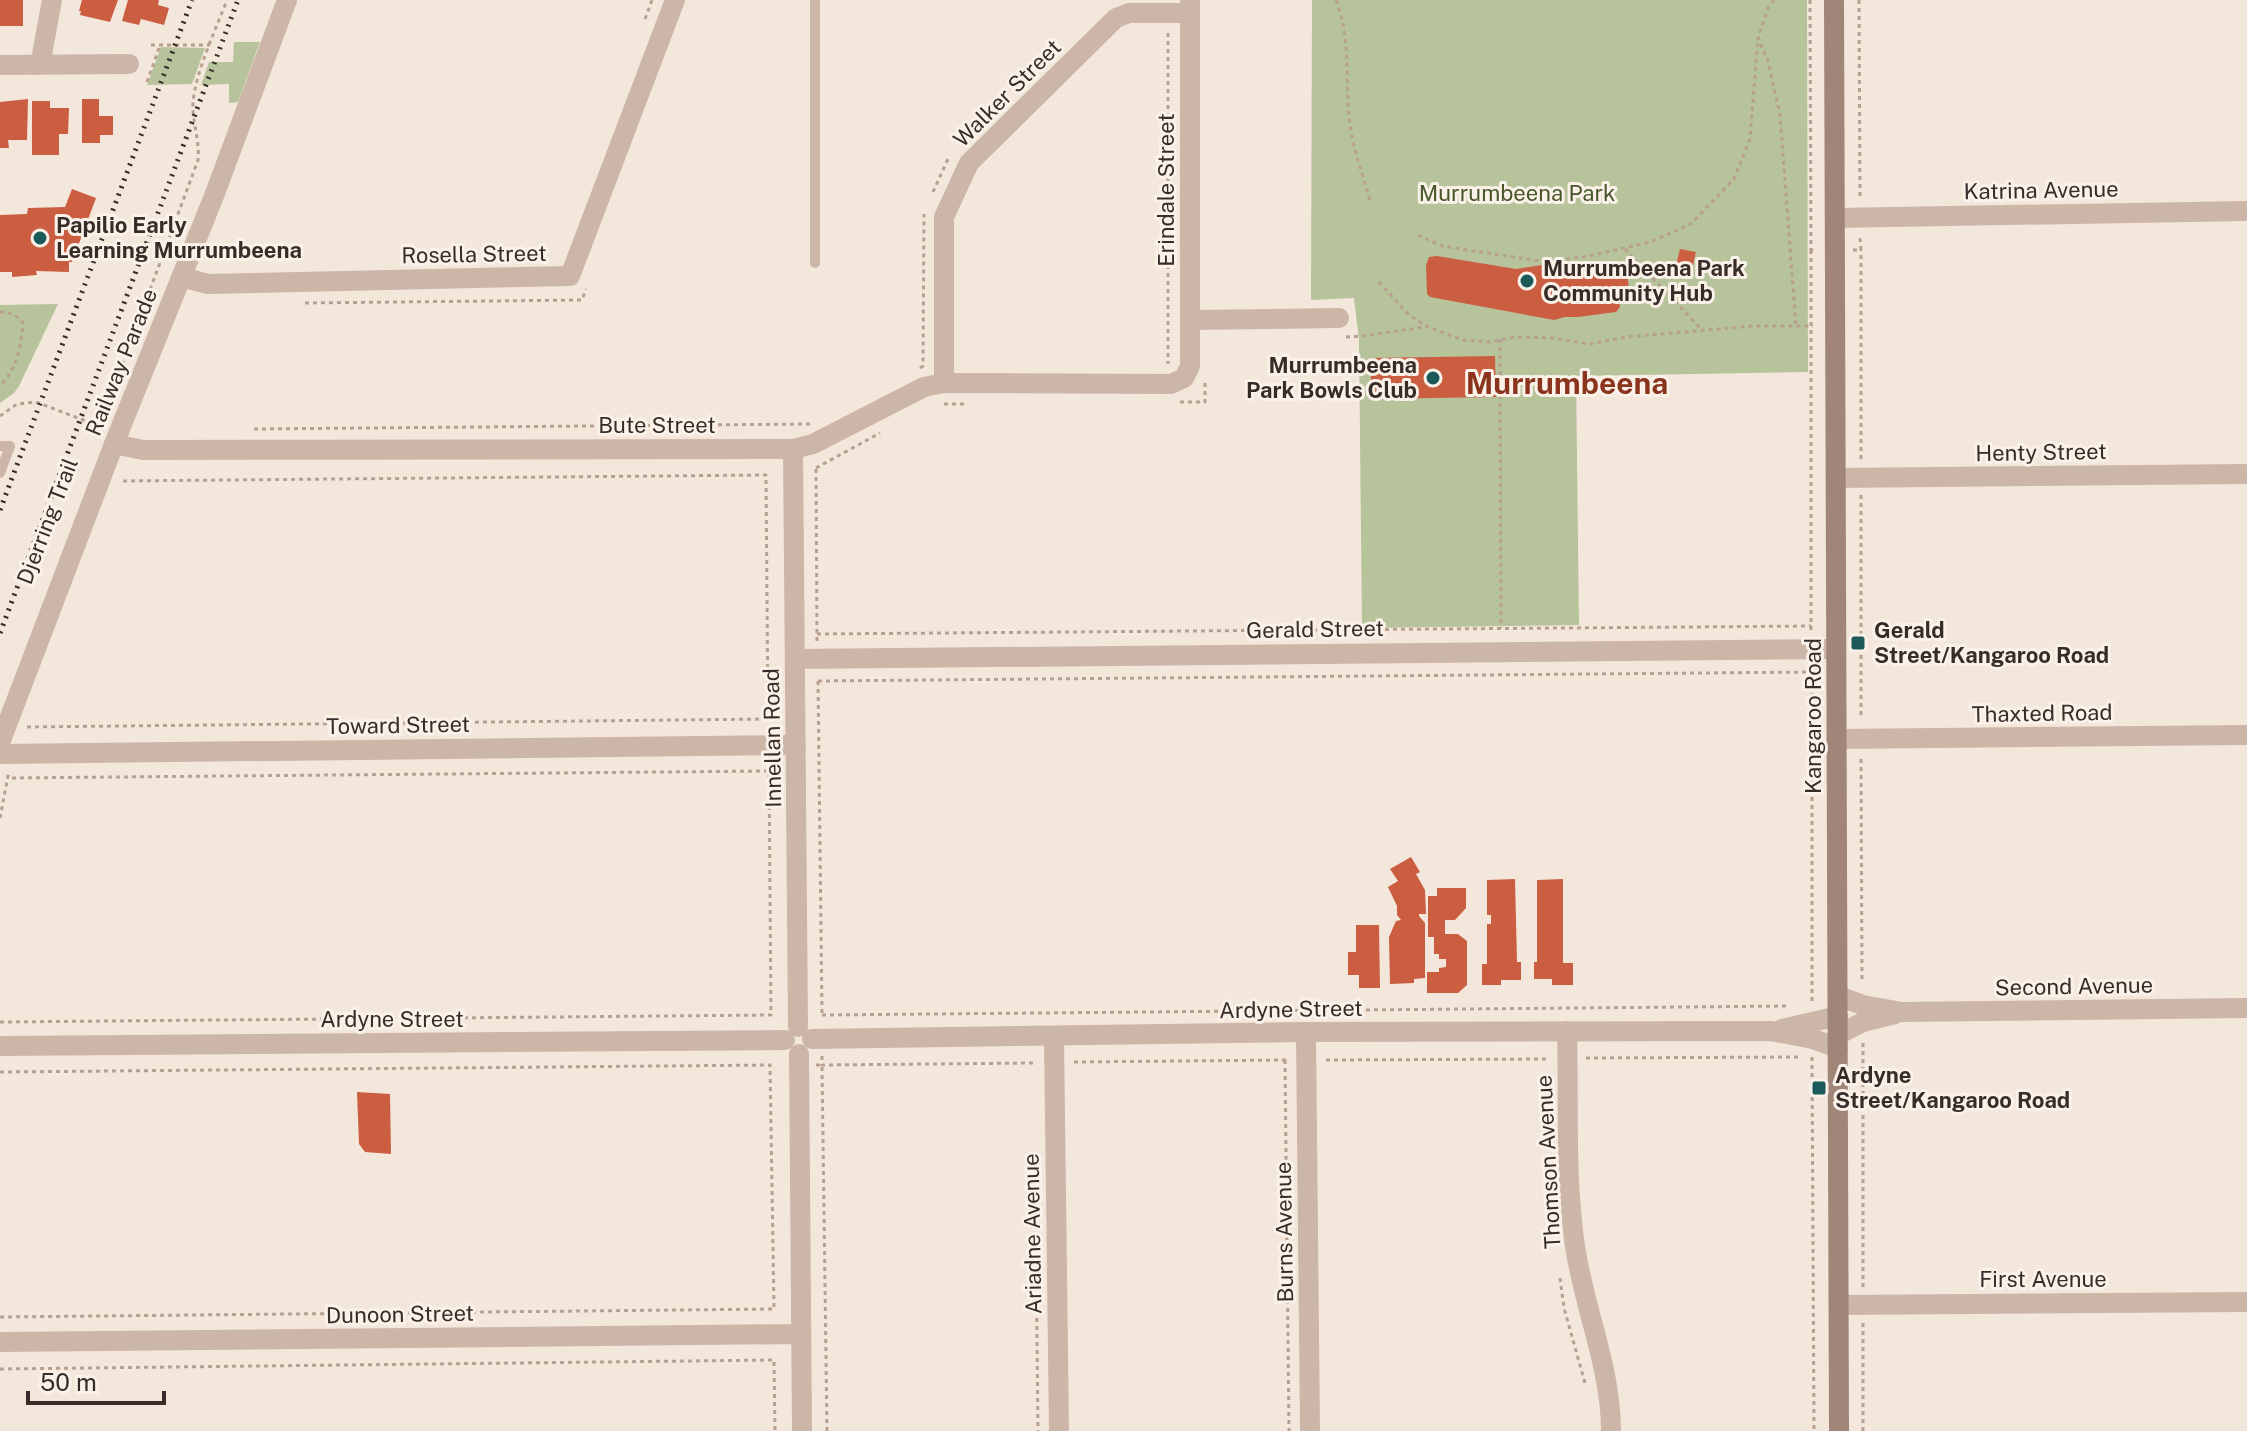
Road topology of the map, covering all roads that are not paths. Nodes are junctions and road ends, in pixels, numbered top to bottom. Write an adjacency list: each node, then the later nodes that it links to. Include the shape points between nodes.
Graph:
1 (52, 0): 9 (street)
2 (287, 0): 13 (street, Railway Parade)
3 (675, 0): 13 (street, Rosella Street, via 570,276 208,284)
4 (815, 0): 12 (lane)
5 (1834, 0): 11 (street, Kangaroo Road)
6 (1190, 6): 15 (street, Erindale Street); 17 (street, Walker Street, via 1116,18 969,163 944,217)
7 (129, 64): 9 (street)
8 (0, 65): 9 (street)
9 (40, 65)
10 (2247, 211): 11 (street, Katrina Avenue)
11 (1835, 218): 23 (street, Kangaroo Road)
12 (815, 263)
13 (181, 277): 18 (street, Railway Parade)
14 (1339, 318): 15 (street)
15 (1190, 320): 16 (street, Erindale Street, via 1190,366)
16 (1184, 378): 17 (street, Bute Street, via 1171,384)
17 (944, 383): 20 (street, Bute Street, via 924,387 813,444)
18 (114, 444): 20 (street, Bute Street, via 143,450); 26 (street, Railway Parade)
19 (0, 446): 21 (lane, via 10,446)
20 (793, 449): 25 (street, Innellan Road)
21 (0, 473)
22 (2247, 474): 23 (street, Henty Street)
23 (1836, 478): 24 (street, Kangaroo Road)
24 (1836, 649): 25 (street, Gerald Street); 28 (street, Kangaroo Road)
25 (795, 659): 29 (street, Innellan Road)
26 (8, 730)
27 (2247, 735): 28 (street, Thaxted Road)
28 (1837, 739): 33 (street, Kangaroo Road)
29 (796, 745): 30 (street, Toward Street); 38 (street, Innellan Road)
30 (0, 754)
31 (2247, 1008): 32 (street, Second Avenue)
32 (1863, 1014): 33 (street, Second Avenue); 33 (street)
33 (1838, 1024): 35 (street, Ardyne Street); 35 (street, Ardyne Street, via 1813,1039); 41 (street, Kangaroo Road)
34 (1567, 1031): 35 (street, Ardyne Street); 36 (street, Ardyne Street); 47 (street, Thomson Avenue, via 1574,1240 1606,1374)
35 (1771, 1031)
36 (1306, 1032): 37 (street, Ardyne Street); 46 (street, Burns Avenue)
37 (1054, 1037): 38 (street, Ardyne Street); 45 (street, Ariadne Avenue)
38 (798, 1040): 39 (street, Ardyne Street); 42 (street, Innellan Road)
39 (0, 1046)
40 (2247, 1302): 41 (street, First Avenue)
41 (1839, 1305): 48 (street, Kangaroo Road)
42 (801, 1334): 43 (street, Dunoon Street); 44 (street, Innellan Road)
43 (0, 1342)
44 (802, 1431)
45 (1059, 1431)
46 (1310, 1431)
47 (1611, 1431)
48 (1839, 1431)

